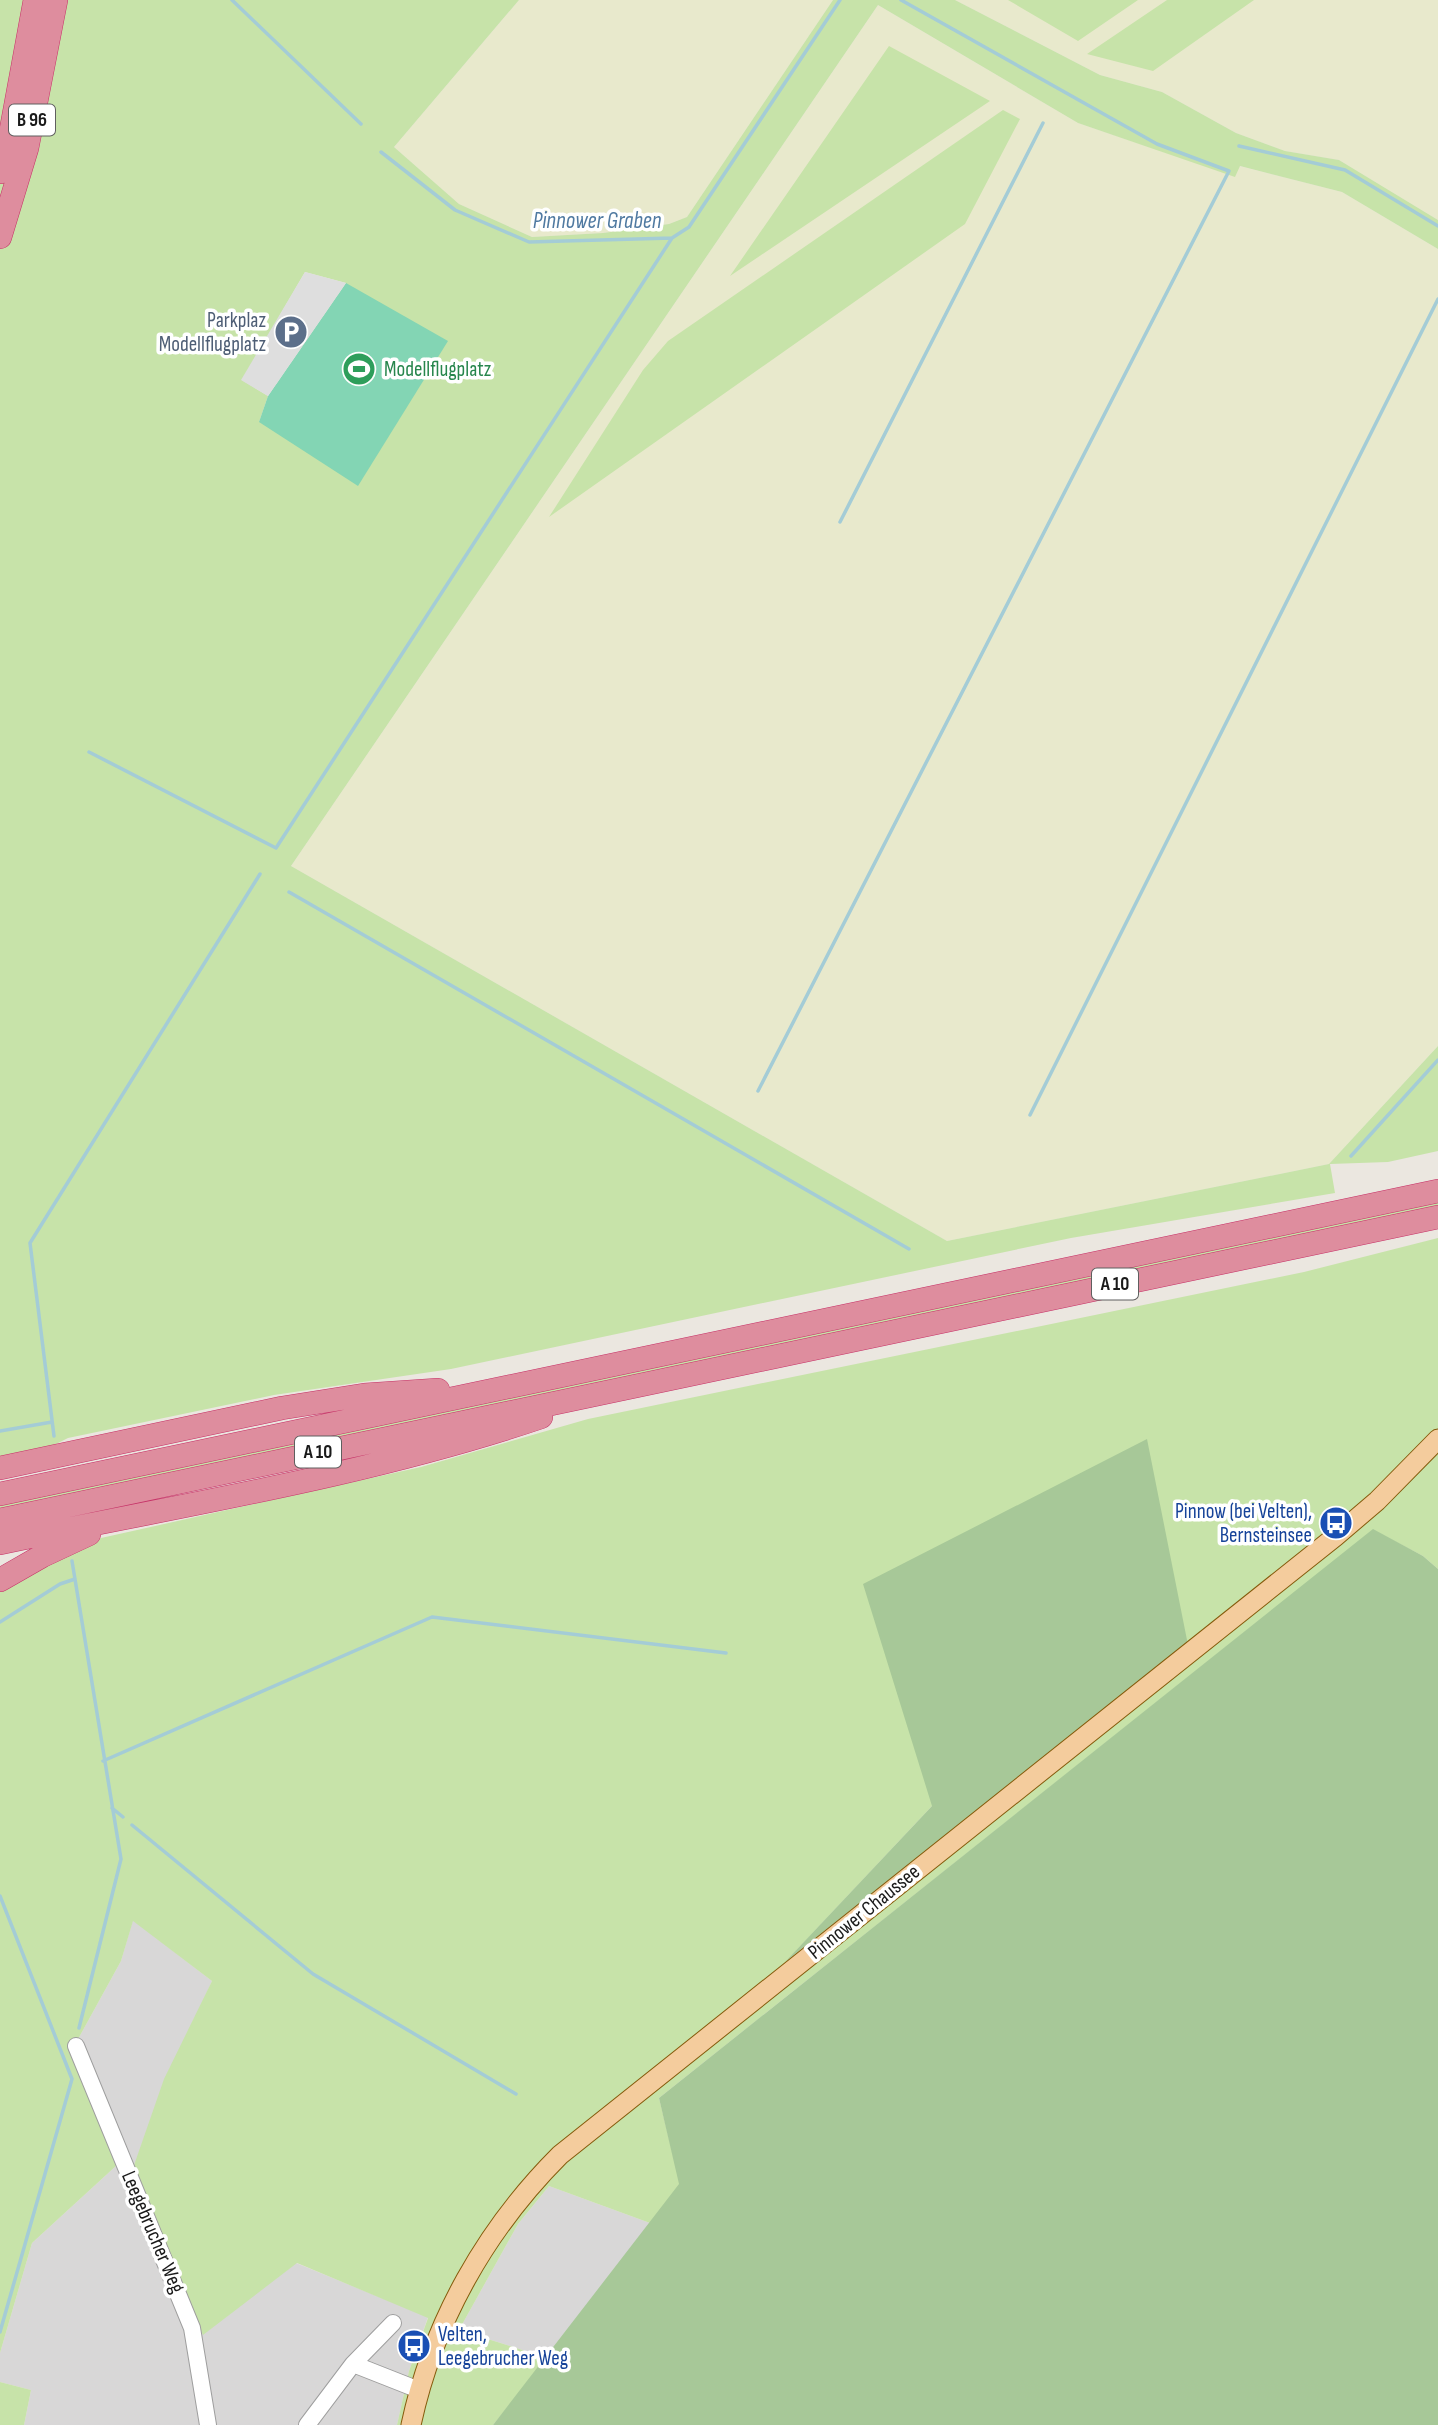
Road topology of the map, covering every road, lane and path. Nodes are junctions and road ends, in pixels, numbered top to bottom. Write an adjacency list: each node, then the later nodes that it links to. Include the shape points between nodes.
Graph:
1 (35, 0): 3 (highway, B 96)
2 (56, 0): 4 (highway, B 96, via 27,148)
3 (0, 172)
4 (0, 237)
5 (1438, 1191): 8 (highway, A 10)
6 (1438, 1217): 7 (highway, A 10)
7 (637, 1384): 12 (highway, via 440,1450); 13 (highway, A 10)
8 (518, 1385): 10 (highway, via 335,1399); 11 (highway, A 10)
9 (1438, 1439): 19 (main road, Pinnower Chaussee, via 1336,1536 560,2155 481,2252 445,2321)
10 (4, 1466)
11 (0, 1493)
12 (234, 1495): 14 (highway); 15 (highway, via 85,1536)
13 (0, 1520)
14 (0, 1543)
15 (0, 1580)
16 (76, 2046): 20 (street, Leegebrucher Weg, via 192,2328)
17 (393, 2323): 18 (street)
18 (353, 2364): 19 (street); 21 (street)
19 (419, 2390): 22 (main road, Pinnower Chaussee)
20 (208, 2425)
21 (307, 2425)
22 (411, 2425)

